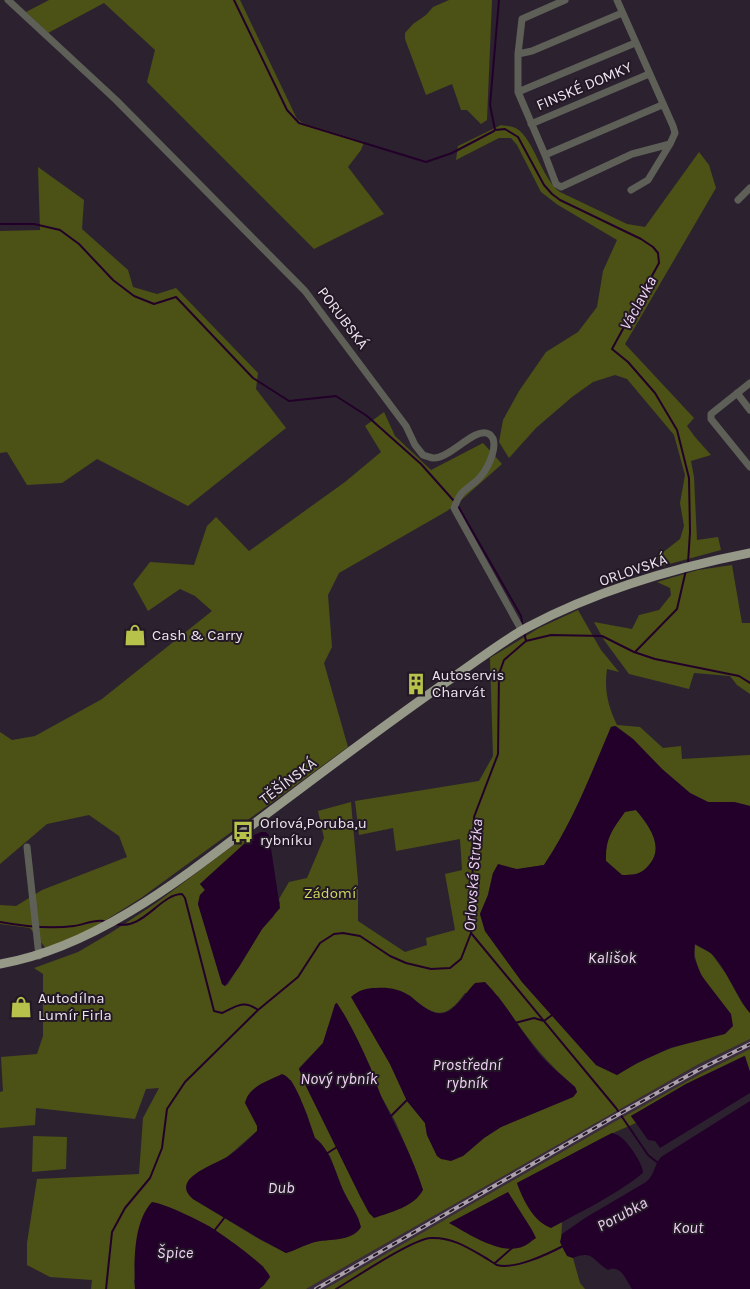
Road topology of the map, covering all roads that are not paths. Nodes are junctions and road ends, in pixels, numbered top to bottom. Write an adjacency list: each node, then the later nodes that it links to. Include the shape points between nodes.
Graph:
1 (8, 0): 21 (street, PORUBSKÁ, via 116,100 305,291 406,426 423,455 442,456 481,433 489,434 494,440 494,451 482,476 460,495 454,508)
2 (565, 0): 6 (street, FINSKÉ DOMKY, via 522,19)
3 (617, 0): 4 (street, FINSKÉ DOMKY)
4 (622, 13): 5 (street, FINSKÉ DOMKY); 6 (street)
5 (635, 43): 7 (street, FINSKÉ DOMKY); 8 (street, FINSKÉ DOMKY)
6 (518, 54): 8 (street, FINSKÉ DOMKY)
7 (649, 74): 9 (street, FINSKÉ DOMKY); 10 (street, FINSKÉ DOMKY)
8 (518, 92): 10 (street, FINSKÉ DOMKY)
9 (662, 105): 11 (street, FINSKÉ DOMKY, via 674,133); 12 (street)
10 (531, 124): 12 (street, FINSKÉ DOMKY)
11 (670, 144): 12 (street, FINSKÉ DOMKY, via 632,154 561,187 556,184); 14 (street, via 648,180)
12 (545, 155)
13 (750, 188): 15 (street)
14 (631, 190)
15 (738, 200)
16 (750, 383): 17 (street)
17 (737, 394): 18 (street); 19 (street, via 711,414 711,419)
18 (750, 410)
19 (750, 467)
20 (750, 552): 21 (main road, ORLOVSKÁ, via 645,578)
21 (526, 628): 23 (main road, TĚŠÍNSKÁ, via 415,704 184,875 97,931)
22 (27, 847): 23 (street)
23 (39, 956): 24 (main road, TĚŠÍNSKÁ)
24 (0, 964)

